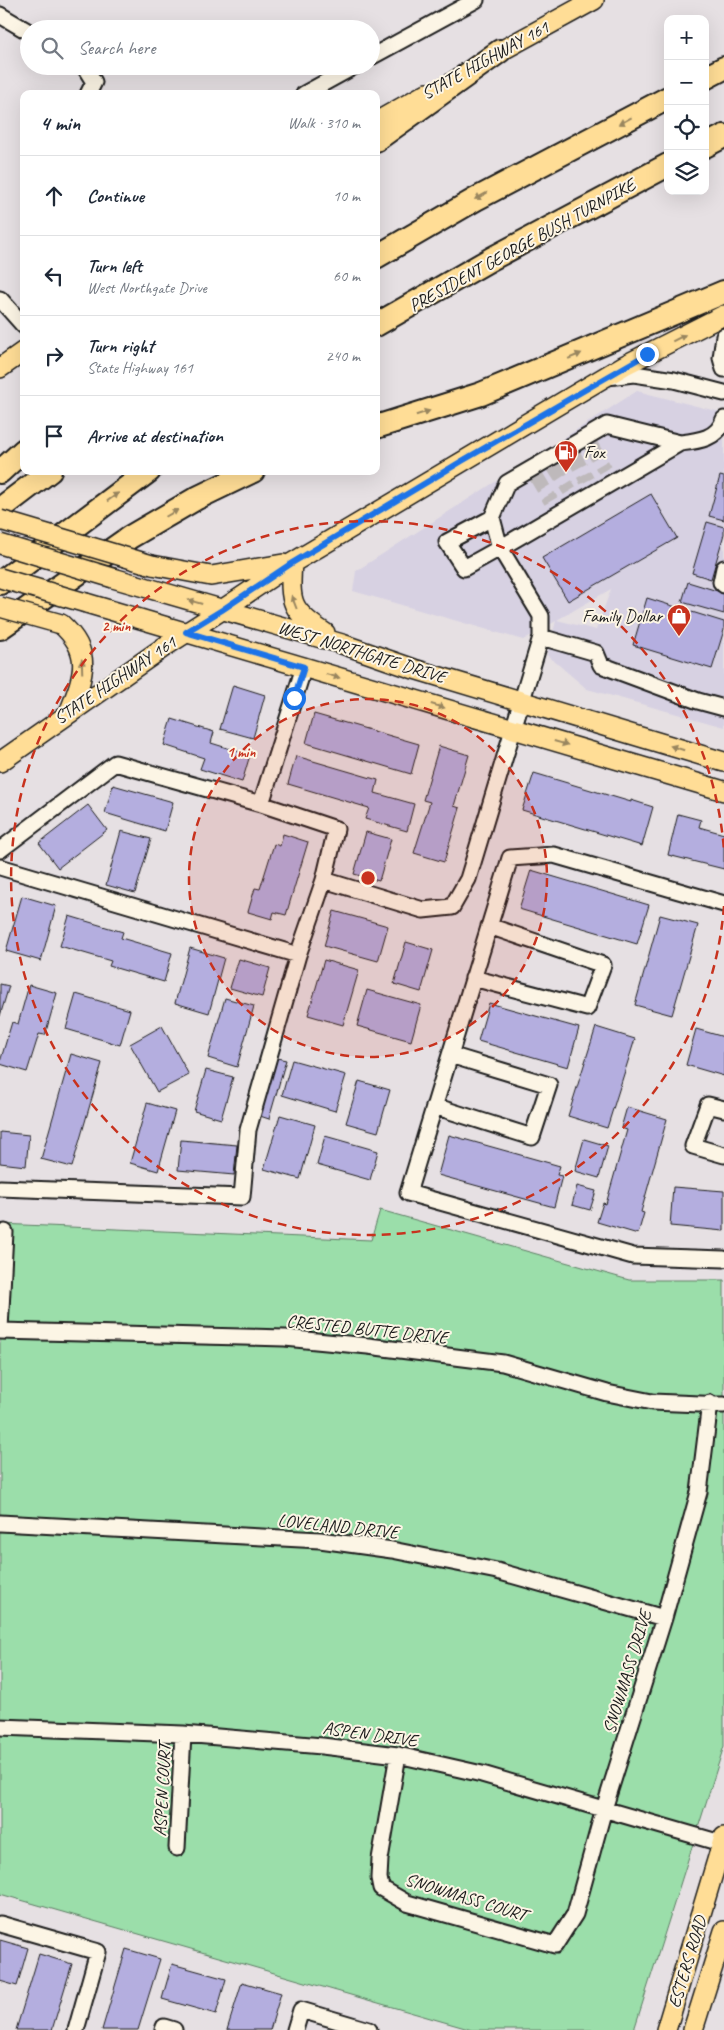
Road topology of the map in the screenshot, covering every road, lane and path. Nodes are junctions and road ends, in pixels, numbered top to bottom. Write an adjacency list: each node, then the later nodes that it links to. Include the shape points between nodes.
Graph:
1 (476, 0): 6 (street)
2 (594, 0): 5 (main road, STATE HIGHWAY 161)
3 (0, 15): 4 (street)
4 (20, 27)
5 (500, 51): 14 (main road, STATE HIGHWAY 161); 16 (highway)
6 (380, 53)
7 (724, 68): 10 (highway)
8 (88, 75): 11 (street)
9 (339, 75): 12 (street)
10 (709, 76)
11 (94, 90)
12 (311, 90)
13 (664, 100): 19 (highway, one-way to 19)
14 (380, 120)
15 (724, 136): 17 (highway)
16 (380, 137)
17 (709, 144)
18 (664, 167): 24 (highway, PRESIDENT GEORGE BUSH TURNPIKE, via 491,258)
19 (380, 254)
20 (724, 292): 32 (highway, one-way to 20, via 481,394)
21 (0, 299): 23 (street)
22 (724, 314): 29 (main road, STATE HIGHWAY 161, one-way to 22)
23 (20, 322)
24 (380, 324)
25 (724, 336): 28 (street, via 720,358)
26 (20, 354): 27 (main road)
27 (0, 368)
28 (724, 369)
29 (605, 377): 30 (street, via 634,374); 44 (main road, STATE HIGHWAY 161)
30 (724, 393)
31 (724, 419): 33 (street, via 721,429 712,436)
32 (380, 426)
33 (680, 443): 40 (street, via 607,425 571,451 507,483); 43 (street, via 609,476 555,508)
34 (20, 454): 35 (highway)
35 (0, 472)
36 (45, 475): 39 (highway)
37 (144, 475): 47 (highway, one-way to 37)
38 (245, 475): 51 (highway, one-way to 38, via 130,537)
39 (0, 509)
40 (492, 518): 43 (street); 43 (street, via 447,542 464,568)
41 (0, 520): 44 (main road, bridge, via 152,565 211,576)
42 (0, 544): 50 (main road, WEST NORTHGATE DRIVE, one-way to 42, bridge)
43 (500, 548): 53 (street, via 541,616)
44 (292, 563): 50 (main road, STATE HIGHWAY 161); 54 (main road, one-way to 44, via 304,620 292,603)
45 (724, 568): 48 (street, via 721,582)
46 (0, 578): 52 (main road, WEST NORTHGATE DRIVE, bridge)
47 (0, 583)
48 (724, 585)
49 (0, 607): 58 (main road, one-way to 49, bridge, via 82,678 81,652 72,634 60,624)
50 (222, 610): 52 (main road, STATE HIGHWAY 161); 54 (main road, WEST NORTHGATE DRIVE)
51 (0, 628)
52 (186, 632): 55 (main road, WEST NORTHGATE DRIVE); 58 (main road, STATE HIGHWAY 161)
53 (541, 637): 56 (street); 57 (street, via 596,653 601,665)
54 (342, 644): 56 (main road, WEST NORTHGATE DRIVE)
55 (304, 667): 59 (main road, WEST NORTHGATE DRIVE, one-way to 59); 63 (street)
56 (522, 701): 59 (street); 61 (main road, WEST NORTHGATE DRIVE, one-way to 56)
57 (724, 708)
58 (69, 713): 60 (main road, STATE HIGHWAY 161)
59 (514, 729): 62 (main road, WEST NORTHGATE DRIVE, one-way to 62); 66 (street, via 468,879 452,907 423,910)
60 (0, 762)
61 (724, 762)
62 (724, 791)
63 (262, 804): 64 (street, via 115,763); 66 (street, via 336,829)
64 (0, 850)
65 (0, 867): 69 (street)
66 (324, 880): 69 (street)
67 (724, 904): 68 (street, via 554,855 510,858)
68 (489, 926): 70 (street); 70 (street, via 603,965 587,1008)
69 (298, 955): 75 (street, via 248,1130 242,1197)
70 (473, 978): 71 (street)
71 (450, 1055): 72 (street); 72 (street, via 549,1085 532,1137)
72 (434, 1106): 77 (street, via 408,1193 633,1256)
73 (724, 1109): 74 (street, via 708,1105 693,1146)
74 (724, 1155)
75 (0, 1188)
76 (5, 1232): 78 (street)
77 (724, 1259)
78 (0, 1330): 79 (street, CRESTED BUTTE DRIVE, via 285,1338 368,1346 503,1363 607,1393 652,1402)
79 (717, 1404): 81 (street, SNOWMASS DRIVE, via 699,1492)
80 (0, 1523): 81 (street, LOVELAND DRIVE, via 320,1540 392,1550 497,1571)
81 (664, 1618): 85 (street, SNOWMASS DRIVE)
82 (0, 1727): 83 (street, ASPEN DRIVE)
83 (183, 1734): 84 (street, ASPEN DRIVE); 87 (street, ASPEN COURT)
84 (398, 1755): 85 (street, ASPEN DRIVE, via 482,1774); 90 (street, SNOWMASS COURT, via 380,1858 378,1878 381,1888 407,1903)
85 (604, 1809): 86 (street, ASPEN DRIVE); 90 (street, SNOWMASS DRIVE, via 575,1914)
86 (723, 1842): 96 (main road, ESTERS ROAD)
87 (178, 1848)
88 (0, 1924): 91 (street, via 98,1952)
89 (724, 1931): 97 (main road, ESTERS ROAD)
90 (555, 1945)
91 (76, 2030)
92 (163, 2030): 93 (street, via 164,2027)
93 (174, 2030)
94 (295, 2030): 95 (street, via 300,2010)
95 (369, 2030)
96 (666, 2030)
97 (693, 2030)

